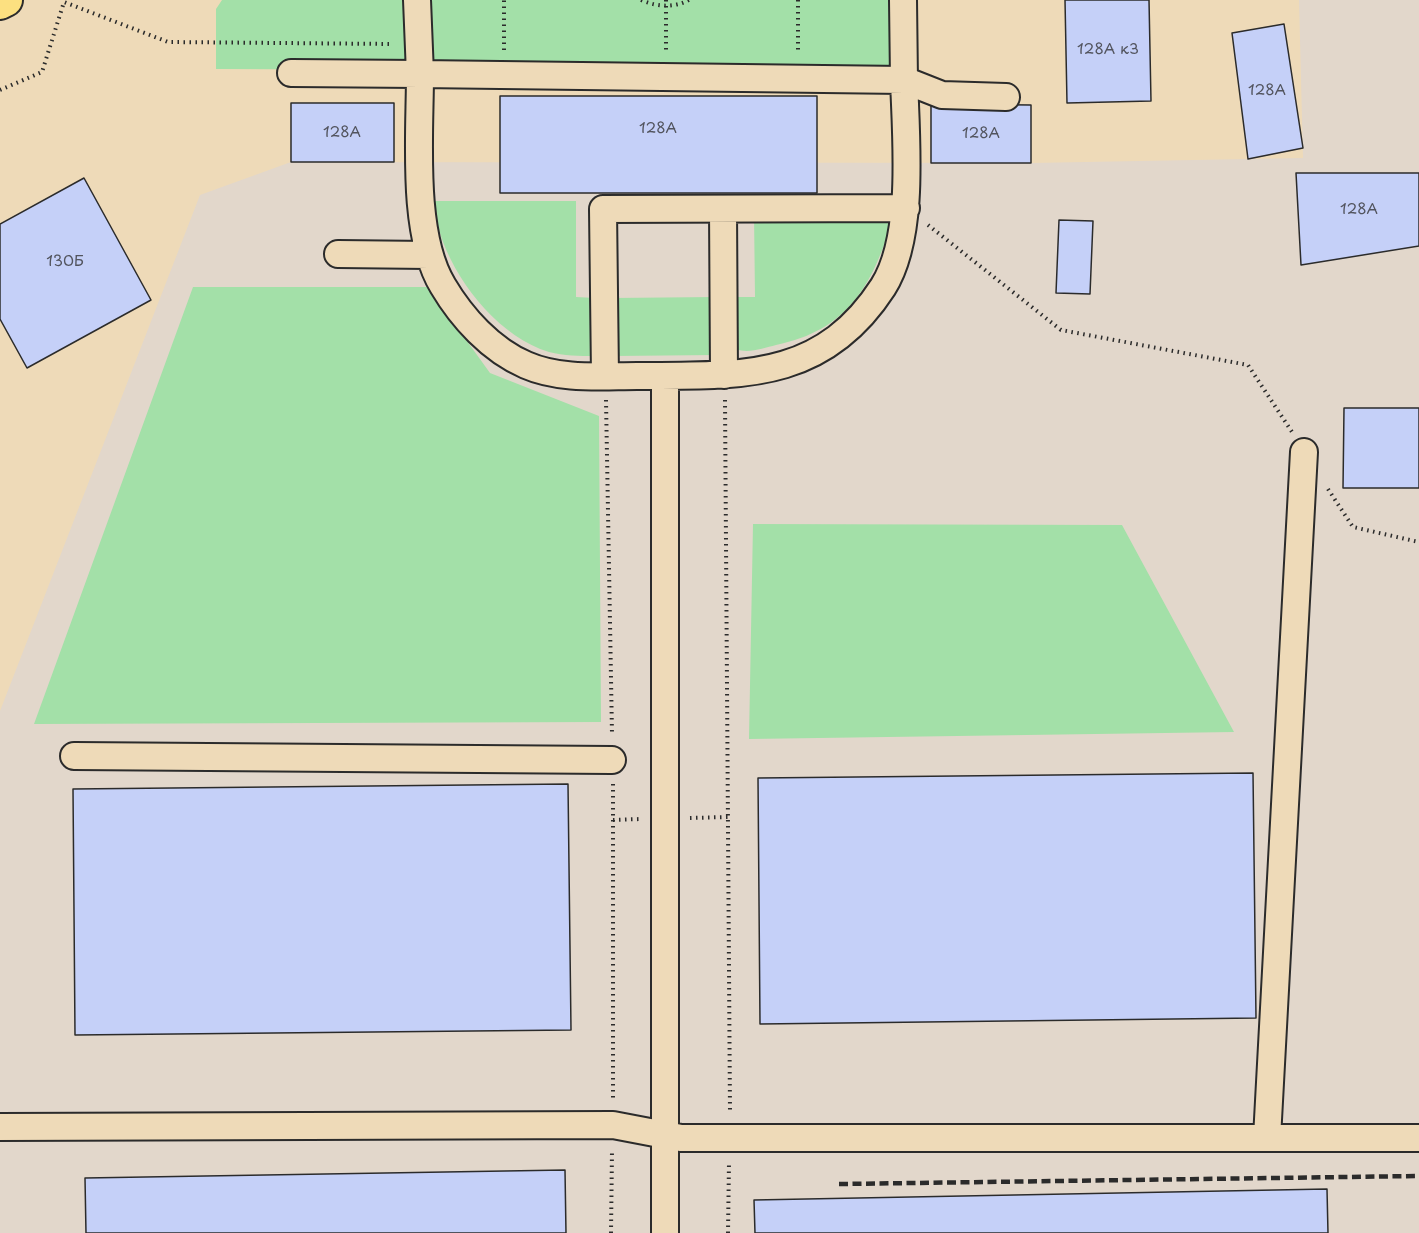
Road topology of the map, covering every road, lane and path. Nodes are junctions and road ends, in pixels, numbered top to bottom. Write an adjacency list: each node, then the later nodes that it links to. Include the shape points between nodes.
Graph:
1 (6, 0): 9 (main road)
2 (417, 0): 11 (lane)
3 (504, 0): 14 (path)
4 (642, 0): 10 (path)
5 (666, 0): 10 (path)
6 (690, 0): 10 (path)
7 (798, 0): 16 (path)
8 (903, 0): 17 (lane)
9 (0, 3)
10 (666, 6): 15 (path)
11 (418, 45): 13 (lane); 18 (path, via 168,42 64,2 42,72)
12 (291, 73): 13 (lane)
13 (420, 74): 14 (lane); 23 (lane, via 420,191)
14 (504, 75): 15 (lane)
15 (666, 78): 16 (lane)
16 (798, 80): 17 (lane)
17 (904, 80): 19 (lane, via 942,94); 21 (lane)
18 (0, 90)
19 (1006, 97)
20 (723, 208): 21 (lane); 24 (lane); 25 (lane, via 603,209)
21 (906, 208): 24 (lane, via 897,253 885,285 846,332 782,367); 27 (path, via 1061,330 1248,365)
22 (338, 254): 23 (lane)
23 (429, 255): 25 (lane, via 442,285 480,333 504,353 527,366 560,375)
24 (724, 375): 26 (lane); 34 (path)
25 (605, 376): 26 (lane); 30 (path)
26 (665, 376): 33 (lane)
27 (1304, 452): 28 (path, via 1353,527); 35 (lane)
28 (1419, 542)
29 (74, 756): 30 (lane)
30 (612, 760): 31 (path)
31 (613, 1125): 32 (lane); 33 (lane); 37 (path)
32 (0, 1126)
33 (664, 1136): 34 (lane); 38 (lane)
34 (730, 1138): 35 (lane); 39 (path)
35 (1268, 1138): 36 (lane)
36 (1419, 1138)
37 (611, 1233)
38 (665, 1233)
39 (728, 1233)

